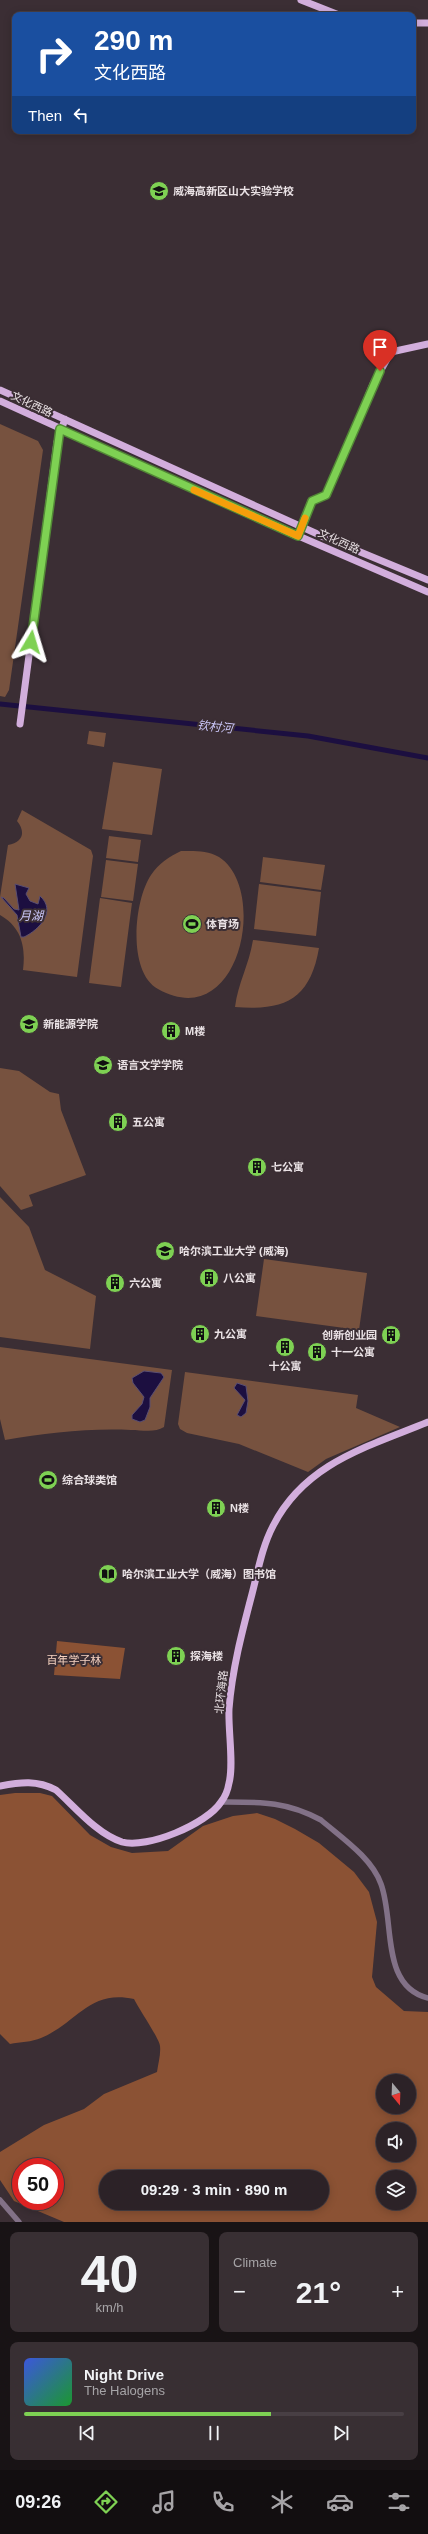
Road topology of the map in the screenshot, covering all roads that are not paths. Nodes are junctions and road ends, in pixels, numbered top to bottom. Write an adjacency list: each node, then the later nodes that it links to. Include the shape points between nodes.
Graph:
1 (301, 0): 2 (main road)
2 (331, 12)
3 (416, 23): 4 (main road)
4 (428, 23)
5 (428, 344): 10 (main road, via 391,352 373,384 326,495 312,501)
6 (0, 390): 8 (main road, 文化西路)
7 (0, 401): 9 (main road, 文化西路)
8 (65, 419): 9 (main road); 10 (main road, 文化西路)
9 (60, 429): 11 (main road, 文化西路); 14 (main road)
10 (302, 526): 11 (main road); 12 (main road, 文化西路)
11 (298, 536): 13 (main road, 文化西路)
12 (428, 580)
13 (428, 592)
14 (20, 724)
15 (428, 1422): 17 (main road, 北环海路, via 332,1462 305,1482 272,1527 261,1558 232,1682 229,1711 230,1782)
16 (0, 1786): 17 (main road, 北环海路, via 33,1782 46,1785 56,1790 110,1836 122,1842 138,1844 155,1841 187,1827 208,1816)
17 (221, 1802): 18 (street, via 267,1801 292,1806 321,1820 370,1865 381,1884 396,1968 403,1984 415,1994)
18 (428, 1998)
19 (0, 2200): 20 (street)
20 (19, 2222)

